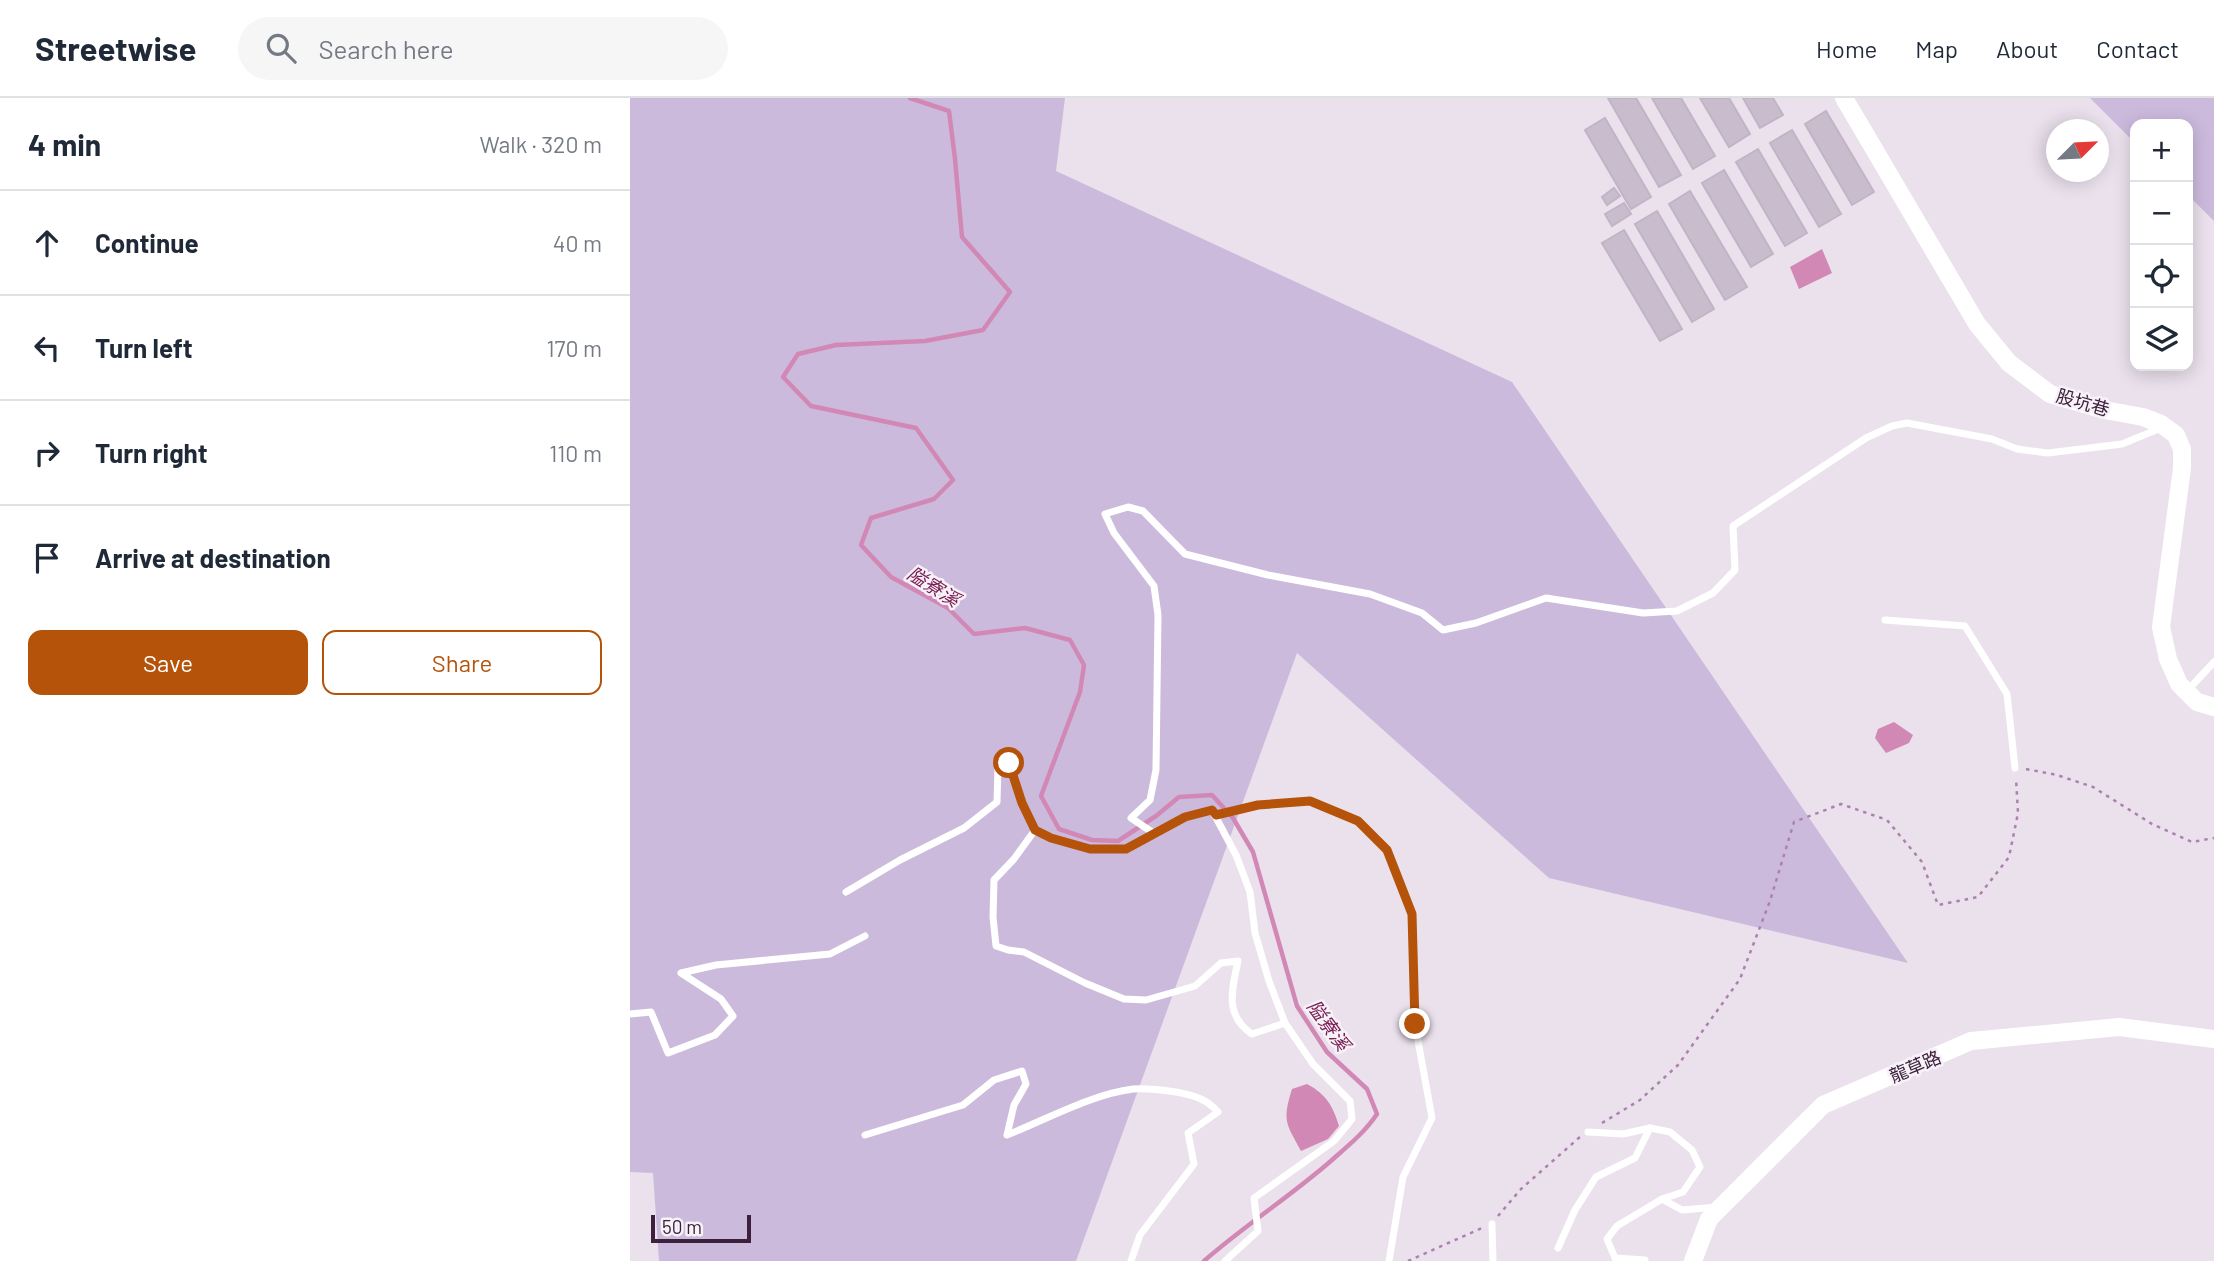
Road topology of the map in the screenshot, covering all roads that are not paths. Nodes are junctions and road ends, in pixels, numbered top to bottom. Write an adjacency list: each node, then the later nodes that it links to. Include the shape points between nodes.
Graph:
1 (1844, 98): 2 (street, 股坑巷, via 1977,324 2009,363 2050,394 2144,416)
2 (2165, 427): 5 (street, via 2176,435 2182,449 2182,468 2161,626 2168,659); 10 (lane, via 2122,444 2048,453 1907,423 1892,426 1866,438 1733,526 1735,570 1713,593 1677,611 1643,613 1546,598 1443,630 1422,613 1370,594 1185,554 1143,511 1128,507 1105,514 1154,586 1158,615 1156,769 1150,800 1132,818)
3 (1885, 620): 7 (lane, via 1965,626 2007,694)
4 (2214, 662): 5 (lane)
5 (2187, 691): 6 (street, via 2197,702)
6 (2214, 707)
7 (2015, 768)
8 (1215, 815): 10 (lane, via 1212,810 1185,817); 14 (lane, via 1250,892 1255,933); 26 (lane, via 1258,805 1310,801 1358,821 1387,850 1412,914 1415,1024 1432,1118 1403,1177)
9 (1035, 830): 10 (lane, via 1090,849 1126,849); 11 (lane, via 1009,763 998,768 997,802 964,828); 14 (lane, via 994,880 996,946 1024,952 1124,999 1146,1000 1195,986 1222,963 1238,961 1230,998 1239,1026 1252,1034)
10 (1155, 834)
11 (846, 891)
12 (865, 936): 13 (lane, via 830,954 716,965 681,973 721,999 733,1016 715,1035 668,1053 651,1012)
13 (630, 1014)
14 (1285, 1023): 25 (lane, via 1313,1064 1350,1101 1352,1119 1313,1158 1254,1198 1258,1231)
15 (2214, 1040): 20 (street, 龍草路, via 2119,1027 1971,1041 1822,1105)
16 (1650, 1128): 17 (lane, via 1623,1134); 19 (lane, via 1670,1132 1692,1150 1700,1167 1683,1192); 22 (lane, via 1635,1158 1596,1177)
17 (1588, 1132)
18 (865, 1135): 24 (lane, via 963,1105 994,1080 1022,1071 1026,1084 1014,1105 1007,1135 1132,1089 1160,1089 1209,1102 1218,1112 1188,1133 1194,1164 1140,1235)
19 (1662, 1199): 20 (lane, via 1682,1210); 23 (lane, via 1617,1226 1607,1239 1615,1258)
20 (1715, 1213): 28 (street, 龍草路)
21 (1492, 1224): 27 (lane)
22 (1558, 1248)
23 (1645, 1260)
24 (1131, 1261)
25 (1225, 1261)
26 (1389, 1261)
27 (1493, 1261)
28 (1693, 1261)

